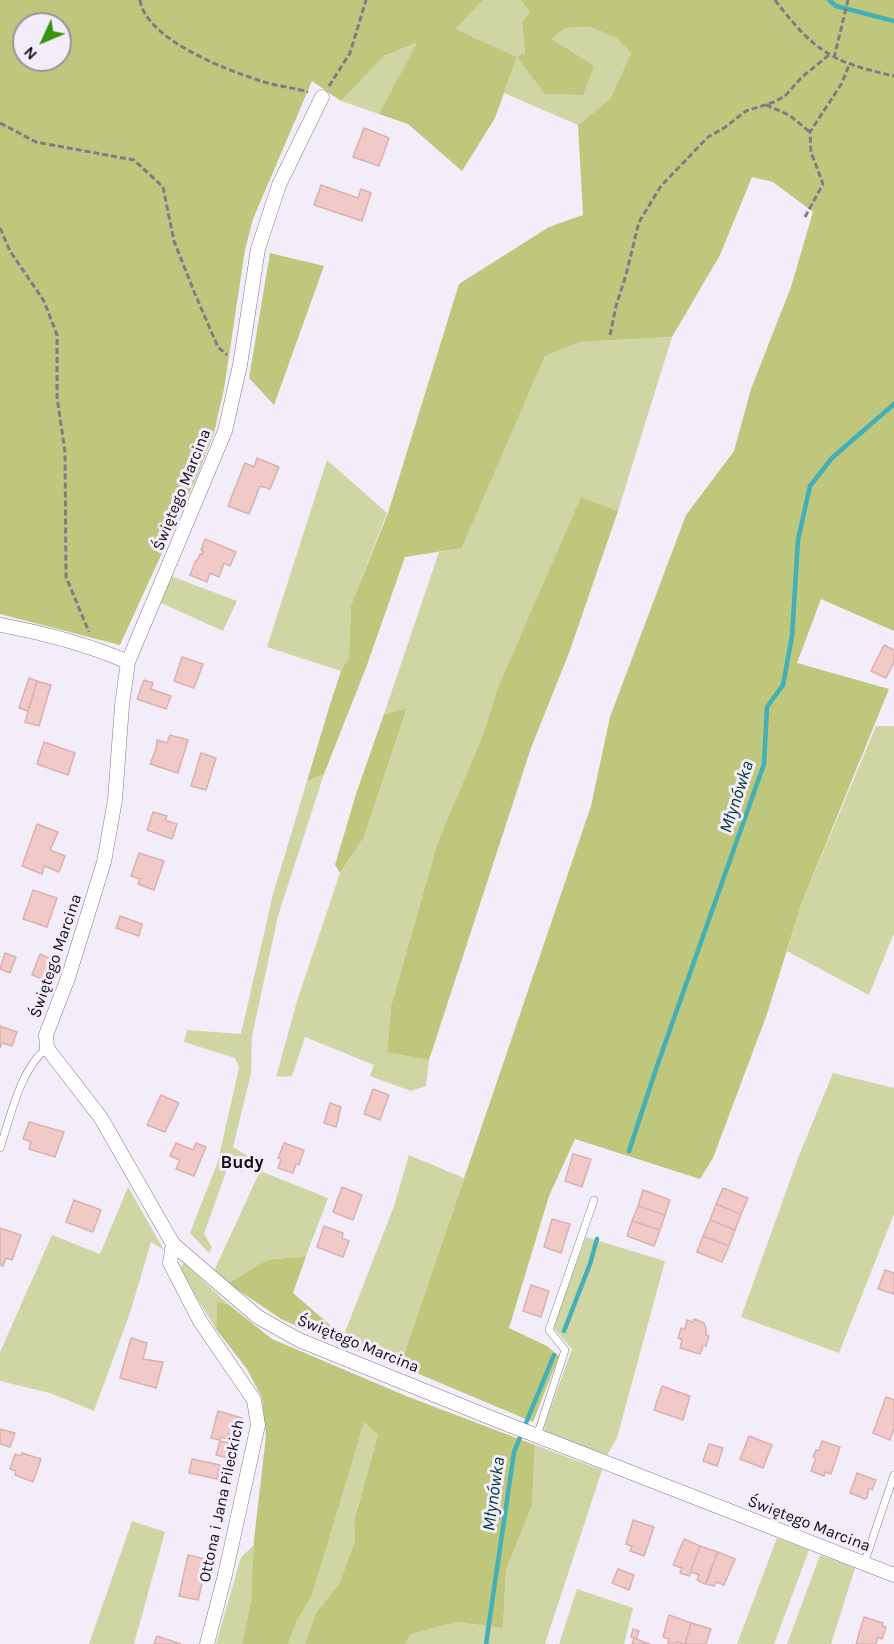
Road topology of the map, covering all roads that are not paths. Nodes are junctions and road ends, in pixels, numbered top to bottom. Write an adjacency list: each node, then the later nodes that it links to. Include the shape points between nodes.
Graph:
1 (322, 97): 3 (street, Świętego Marcina, via 279,185 258,249 225,431)
2 (0, 625): 3 (street, via 96,648)
3 (128, 662): 4 (street, Świętego Marcina, via 115,800 104,862 46,1035)
4 (47, 1048): 5 (lane, via 36,1056 27,1071); 7 (street, Świętego Marcina, via 101,1118)
5 (0, 1148)
6 (594, 1200): 8 (lane, via 549,1330 565,1350)
7 (172, 1244): 8 (street, Świętego Marcina, via 258,1317 299,1340); 12 (street, Ottona i Jana Pileckich, via 170,1263 200,1321 254,1400 258,1425)
8 (535, 1435): 10 (street, Świętego Marcina)
9 (894, 1475): 10 (lane)
10 (864, 1564): 11 (street, Świętego Marcina)
11 (894, 1575)
12 (207, 1644)

